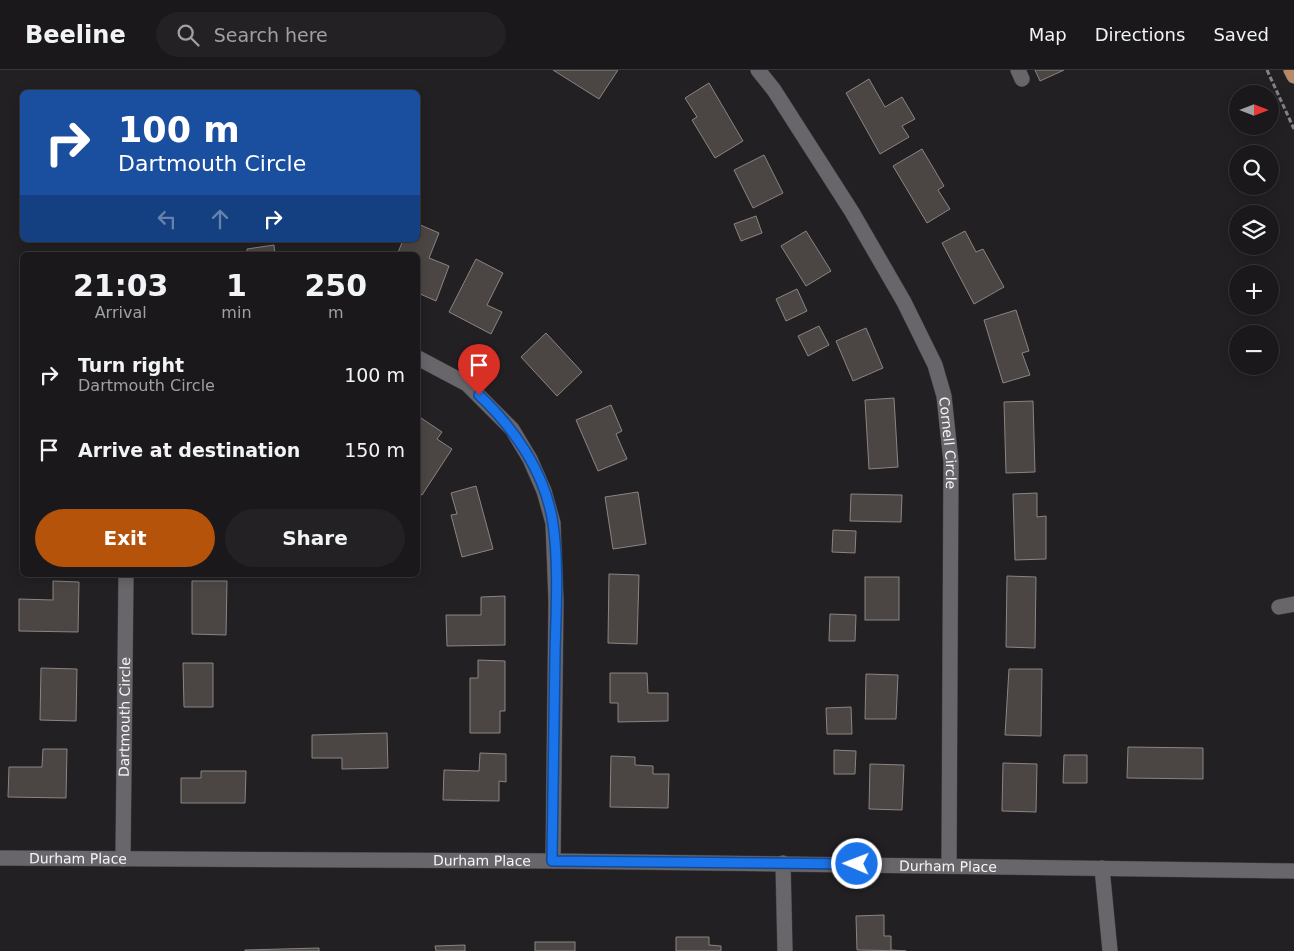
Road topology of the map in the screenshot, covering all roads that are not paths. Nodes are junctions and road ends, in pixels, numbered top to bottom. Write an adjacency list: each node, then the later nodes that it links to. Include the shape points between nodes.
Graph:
1 (758, 70): 12 (street, Cornell Circle, via 821,163 904,302 935,365 944,396 952,462)
2 (1291, 70): 3 (main road)
3 (1294, 76)
4 (420, 359): 10 (street, via 467,384 512,429 544,491 553,524 556,601)
5 (126, 577): 9 (street, Dartmouth Circle)
6 (1294, 604): 7 (street)
7 (1279, 607)
8 (0, 858): 9 (street, Durham Place)
9 (123, 859): 10 (street, Durham Place)
10 (552, 861): 11 (street, Durham Place)
11 (783, 863): 12 (street, Durham Place); 15 (street)
12 (949, 866): 13 (street, Durham Place)
13 (1102, 868): 14 (street, Durham Place); 16 (street)
14 (1294, 871)
15 (785, 951)
16 (1110, 951)

